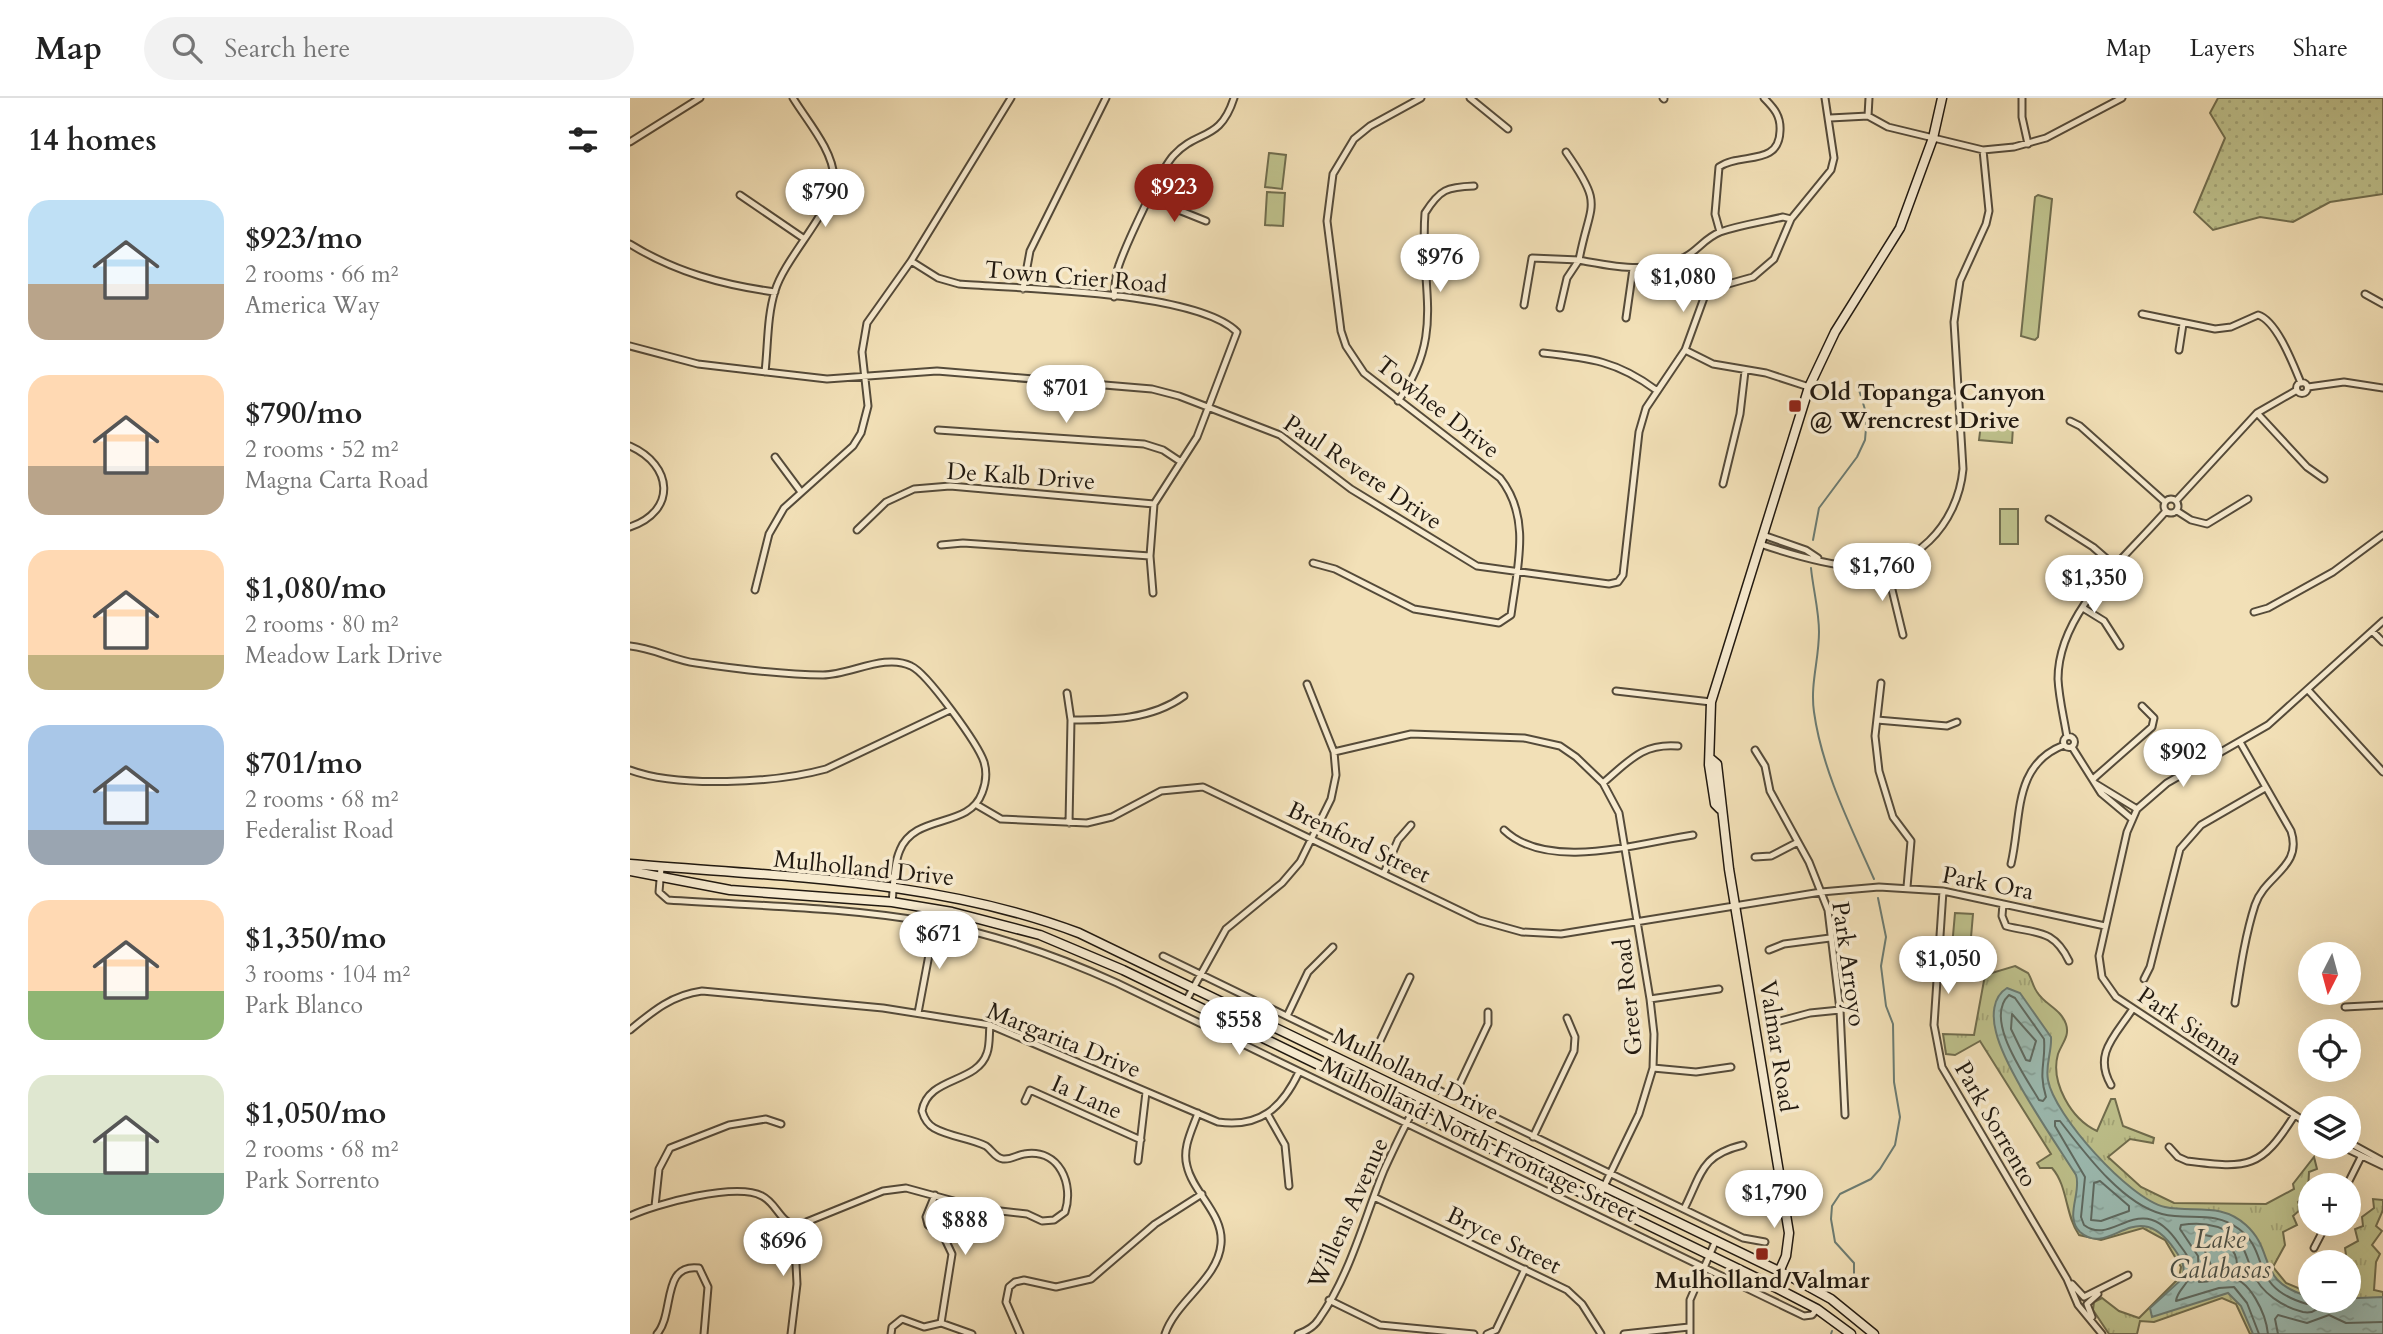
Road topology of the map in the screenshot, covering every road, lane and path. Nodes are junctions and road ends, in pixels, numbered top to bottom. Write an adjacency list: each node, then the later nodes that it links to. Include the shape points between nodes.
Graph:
1 (700, 98): 18 (street)
2 (793, 98): 28 (street, via 831,161 835,180 829,201)
3 (1011, 98): 31 (street)
4 (1106, 98): 33 (street, via 1030,251)
5 (1234, 98): 24 (street, via 1213,132 1173,155)
6 (1421, 98): 56 (street, Towhee Drive, via 1354,139 1334,174 1327,205 1346,346 1364,373)
7 (1470, 98): 16 (street)
8 (1763, 98): 27 (street, via 1779,118 1780,137 1765,157 1719,167 1715,214)
9 (1825, 98): 15 (street)
10 (1869, 98): 14 (street)
11 (1942, 98): 17 (main road, Valmar Road)
12 (2022, 98): 19 (street)
13 (2122, 98): 19 (street)
14 (1868, 116): 15 (street); 17 (street, via 1888,127)
15 (1830, 118): 25 (street, via 1835,158)
16 (1508, 129)
17 (1933, 138): 20 (street); 51 (main road, Valmar Road, via 1900,228 1835,332)
18 (630, 142)
19 (2028, 144): 20 (street)
20 (1983, 150): 81 (street, via 1989,211 1960,281 1954,322 1962,484 1951,515 1932,539)
21 (1566, 152): 30 (street, via 1590,187 1592,205)
22 (1474, 186): 56 (street, via 1449,187 1434,198 1425,213 1427,337 1418,372)
23 (740, 195): 28 (street)
24 (1151, 199): 26 (street); 36 (street, via 1118,266)
25 (1791, 219): 27 (street); 44 (street, via 1765,268 1742,283 1714,288 1705,295)
26 (1206, 221)
27 (1720, 232): 32 (street, via 1685,257)
28 (803, 238): 34 (street)
29 (630, 244): 34 (street, via 721,284)
30 (1579, 260): 32 (street); 38 (street, via 1532,258); 39 (street, via 1567,278)
31 (911, 261): 33 (street, Town Crier Road, via 948,282); 49 (street, via 867,323 862,352)
32 (1633, 269): 41 (street)
33 (1023, 289): 36 (street, Town Crier Road)
34 (775, 292): 48 (street)
35 (2365, 295): 37 (street)
36 (1114, 297): 57 (street, Town Crier Road, via 1188,306 1237,332)
37 (2383, 304)
38 (1524, 305)
39 (1560, 308)
40 (2142, 314): 42 (street)
41 (1626, 318)
42 (2183, 324): 45 (street); 50 (street, via 2215,329 2258,315 2266,318)
43 (630, 345): 48 (street, Paul Revere Drive, via 671,359)
44 (1685, 350): 47 (street, via 1713,364); 54 (street)
45 (2179, 350)
46 (1543, 353): 54 (street, via 1603,360 1637,375)
47 (1745, 371): 51 (street, via 1780,376); 65 (street)
48 (765, 372): 49 (street, Paul Revere Drive, via 827,379)
49 (865, 376): 57 (street, Paul Revere Drive, via 937,371 1152,389); 66 (street, via 868,406 862,433)
50 (2301, 383): 52 (street); 55 (street)
51 (1809, 387): 77 (main road, Valmar Road)
52 (2308, 387): 53 (street, via 2344,382); 55 (street, via 2304,393)
53 (2383, 388)
54 (1656, 390): 83 (street, Paul Revere Drive, via 1639,432 1623,575 1618,582)
55 (2297, 390): 58 (street)
56 (1398, 401): 83 (street, Towhee Drive, via 1509,489 1520,519)
57 (1209, 408): 63 (street); 83 (street, Paul Revere Drive, via 1280,435 1351,489 1463,560)
58 (2257, 413): 64 (street, via 2299,460); 68 (street)
59 (2070, 421): 69 (street)
60 (938, 430): 63 (street, via 1144,444)
61 (630, 446): 74 (street, via 655,461 664,487 661,502 645,521)
62 (775, 457): 66 (street)
63 (1181, 462): 70 (street)
64 (2324, 479)
65 (1723, 484)
66 (801, 492): 84 (street, via 775,520)
67 (2248, 499): 71 (street, via 2207,524)
68 (2176, 500): 69 (street); 71 (street)
69 (2165, 502): 72 (street)
70 (1154, 504): 75 (street, De Kalb Drive, via 950,486 914,489 886,502); 79 (street)
71 (2176, 510): 72 (street)
72 (2166, 511): 82 (street)
73 (2049, 519): 82 (street)
74 (630, 527)
75 (857, 530)
76 (2383, 536): 87 (street, via 2333,572)
77 (1761, 540): 81 (street, via 1803,558 1856,568); 100 (main road, Valmar Road)
78 (941, 545): 79 (street)
79 (1150, 556): 85 (street)
80 (1313, 563): 83 (street, via 1335,569 1414,609 1499,624 1511,615)
81 (1886, 565): 90 (street)
82 (2116, 567): 86 (street)
83 (1516, 573)
84 (755, 590)
85 (1153, 593)
86 (2083, 608): 93 (street, via 2104,621); 106 (street, via 2071,627 2060,664)
87 (2254, 612)
88 (2383, 621): 89 (street)
89 (2372, 631): 91 (street); 96 (street)
90 (1903, 635)
91 (2383, 642)
92 (630, 646): 102 (street, via 695,663 821,675 890,662 910,664 925,675)
93 (2120, 646)
94 (1881, 683): 104 (street)
95 (1307, 684): 112 (street)
96 (2308, 690): 107 (street); 114 (street)
97 (1616, 691): 100 (street)
98 (1067, 693): 103 (street)
99 (1184, 696): 103 (street, via 1174,704 1125,719)
100 (1711, 702): 140 (main road, Valmar Road, via 1711,759 1717,764)
101 (2142, 706): 115 (street, via 2154,718 2152,727)
102 (950, 710): 113 (street, via 804,775 670,780); 118 (street, via 983,758 985,786)
103 (1071, 720): 121 (street)
104 (1877, 720): 105 (street, via 1947,726); 135 (street, via 1879,771 1893,817 1911,841)
105 (1957, 722)
106 (2067, 737): 108 (street); 110 (street, via 2074,741)
107 (2240, 742): 117 (street); 119 (street, via 2167,783)
108 (2064, 745): 110 (street); 130 (street, via 2046,752 2026,779)
109 (1678, 746): 116 (street, via 1643,750)
110 (2072, 747): 115 (street)
111 (1755, 750): 126 (street, Park Arroyo, via 1765,766 1770,791)
112 (1334, 752): 116 (street, Greer Road, via 1401,735 1524,738 1560,746); 125 (street, via 1331,799)
113 (630, 770)
114 (2383, 772)
115 (2095, 781): 119 (street); 120 (street, via 2104,797)
116 (1603, 783): 127 (street, Greer Road, via 1619,813)
117 (2265, 788): 151 (street, via 2202,825 2180,849); 156 (street, via 2291,831 2294,854 2255,906)
118 (977, 806): 121 (street, Brenford Street, via 1001,819); 134 (street, via 912,832 900,850)
119 (2137, 809): 120 (street, Park Sienna)
120 (2132, 819): 143 (street, Park Sienna)
121 (1069, 823): 125 (street, Brenford Street, via 1112,817 1161,791 1203,788)
122 (1411, 825): 133 (street, via 1398,840)
123 (1504, 830): 127 (street, via 1514,840 1555,852)
124 (1693, 835): 127 (street)
125 (1312, 839): 133 (street, Brenford Street); 149 (street, via 1291,874 1226,929)
126 (1798, 842): 128 (street, via 1771,856); 137 (street, Park Arroyo)
127 (1625, 846): 141 (street, Greer Road)
128 (1755, 857)
129 (630, 864): 132 (main road, Mulholland Drive)
130 (2011, 864)
131 (630, 871): 132 (main road, Mulholland Drive)
132 (660, 873): 134 (main road, Mulholland Drive); 138 (main road, Mulholland Drive, via 730,890); 142 (street, Mulholland North Frontage Street, via 659,892 668,900)
133 (1384, 873): 141 (street, Brenford Street, via 1479,920 1522,932 1561,934)
134 (894, 887): 138 (street); 152 (main road, Mulholland Drive, via 973,900 1045,920)
135 (1907, 887): 136 (street, Park Ora); 137 (street, Park Ora)
136 (1943, 891): 139 (street, Park Ora); 214 (street, Park Sorrento, via 1934,1025 1942,1067)
137 (1821, 892): 140 (street, Brenford Street); 144 (street, Park Arroyo)
138 (892, 902): 155 (main road, Mulholland Drive, via 961,913 1032,932)
139 (2003, 904): 143 (street, Park Ora); 148 (street, via 2007,926 2053,938)
140 (1735, 906): 141 (street, Brenford Street); 212 (main road, Valmar Road, via 1789,1238)
141 (1637, 922): 154 (street, Greer Road)
142 (934, 923): 162 (street); 171 (street, Mulholland North Frontage Street, via 993,936 1073,963)
143 (2105, 926): 160 (street, Park Sienna, via 2099,956 2102,977 2110,992)
144 (1830, 939): 146 (street); 159 (street, Park Arroyo)
145 (1333, 947): 163 (street, via 1308,972)
146 (1769, 950)
147 (1163, 956): 149 (street)
148 (2069, 961)
149 (1200, 975): 152 (street); 163 (street)
150 (1410, 977): 168 (street)
151 (2144, 979)
152 (1194, 987): 155 (street); 174 (main road, Mulholland Drive)
153 (1719, 989): 154 (street)
154 (1650, 999): 170 (street, Greer Road)
155 (1186, 1001): 177 (main road, Mulholland Drive)
156 (2235, 1003)
157 (2383, 1005): 158 (street)
158 (2346, 1007)
159 (1840, 1010): 165 (street); 180 (street, Park Arroyo)
160 (2132, 1010): 172 (street, via 2104,1055 2104,1073); 181 (street, Park Sienna)
161 (1488, 1012): 175 (street, via 1488,1024)
162 (918, 1013): 166 (street, Margarita Drive); 167 (street, Margarita Drive, via 702,991 684,993 661,1004)
163 (1287, 1016): 168 (street)
164 (1567, 1018): 185 (street, via 1574,1051)
165 (1780, 1021)
166 (990, 1025): 173 (street, Margarita Drive); 198 (street, via 988,1053 982,1062 929,1092 922,1111 925,1121 985,1146 998,1157 1025,1153 1050,1158 1066,1178 1065,1212 1055,1220 1042,1221)
167 (630, 1030)
168 (1372, 1058): 175 (street)
169 (1731, 1067): 170 (street, via 1696,1072)
170 (1653, 1068): 194 (street, Greer Road, via 1639,1114)
171 (1299, 1072): 179 (street, via 1286,1098); 184 (street, Mulholland North Frontage Street)
172 (2111, 1085)
173 (1146, 1092): 178 (street, Margarita Drive); 186 (street)
174 (1420, 1098): 177 (street, Willens Avenue); 196 (main road, Mulholland Drive)
175 (1453, 1098): 185 (street)
176 (1025, 1101): 186 (street, Ia Lane, via 1030,1090)
177 (1413, 1111): 184 (street, Willens Avenue); 200 (main road, Mulholland Drive)
178 (1198, 1114): 179 (street, Margarita Drive, via 1234,1124); 197 (street, via 1186,1145 1187,1166)
179 (1268, 1115): 195 (street, via 1285,1145)
180 (1845, 1115)
181 (2294, 1116): 182 (street, Park Sienna); 188 (street, via 2275,1147 2252,1161 2187,1161)
182 (2298, 1118)
183 (781, 1124): 201 (street, via 766,1119 729,1125 670,1148 659,1169)
184 (1407, 1124): 199 (street, Willens Avenue); 210 (street, Mulholland North Frontage Street)
185 (1533, 1137): 194 (street)
186 (1141, 1140): 190 (street)
187 (1744, 1145): 202 (street, via 1719,1151 1706,1164)
188 (2169, 1147)
189 (2362, 1154): 191 (street); 192 (street); 193 (street)
190 (1138, 1161)
191 (2383, 1161)
192 (2383, 1167)
193 (2353, 1173)
194 (1610, 1174): 196 (street, Greer Road); 202 (street)
195 (1289, 1185)
196 (1604, 1186): 200 (street, Greer Road); 206 (main road, Mulholland Drive)
197 (1202, 1194): 230 (street, via 1155,1224 1091,1279 1056,1287 1015,1282 1006,1302); 231 (street, via 1221,1232 1219,1254)
198 (934, 1195): 204 (street, via 906,1188 883,1191); 223 (street, via 926,1217 928,1225 943,1235 952,1254)
199 (1374, 1197): 211 (street, Bryce Street); 218 (street, Willens Avenue)
200 (1597, 1200): 209 (main road, Mulholland Drive)
201 (655, 1206): 203 (street); 204 (street, via 717,1191 754,1193 769,1200 783,1219)
202 (1684, 1209): 207 (street, via 1743,1238)
203 (630, 1216)
204 (794, 1225): 227 (street, via 797,1284)
205 (2321, 1236): 208 (street)
206 (1716, 1240): 209 (street); 212 (main road, Mulholland Drive)
207 (1765, 1242)
208 (2315, 1248)
209 (1709, 1254): 210 (street); 215 (main road, Mulholland Drive)
210 (1703, 1267): 221 (street, Mulholland North Frontage Street, via 1804,1316); 224 (street, via 1690,1300)
211 (1525, 1269): 234 (street, via 1496,1330); 235 (street, Bryce Street, via 1567,1290)
212 (1780, 1272): 215 (main road, Valmar Road); 238 (main road, Mulholland Drive, via 1830,1299)
213 (2128, 1275): 216 (street)
214 (2067, 1279): 217 (street, Park Sorrento); 219 (street, Park Sorrento)
215 (1773, 1286): 221 (main road, Mulholland Drive)
216 (2100, 1291): 217 (street); 220 (street)
217 (2084, 1297): 219 (street); 220 (street, Park Sorrento)
218 (1329, 1300): 232 (street, Willens Avenue, via 1319,1320); 233 (street, via 1380,1325)
219 (2078, 1304): 220 (street); 222 (street, Park Sorrento)
220 (2087, 1304): 222 (street, Park Sorrento)
221 (1818, 1309): 237 (main road, Mulholland Drive)
222 (2093, 1321): 239 (street, Park Sorrento)
223 (942, 1322): 228 (street, via 924,1327 902,1320 892,1327); 229 (street)
224 (1689, 1331): 236 (street)
225 (657, 1334): 226 (street, via 668,1316 672,1280 688,1267 699,1268 708,1287)
226 (704, 1334)
227 (791, 1334)
228 (891, 1334)
229 (972, 1334)
230 (1020, 1334)
231 (1165, 1334)
232 (1298, 1334)
233 (1474, 1334)
234 (1487, 1334)
235 (1601, 1334)
236 (1624, 1334)
237 (1851, 1334)
238 (1874, 1334)
239 (2102, 1334)

